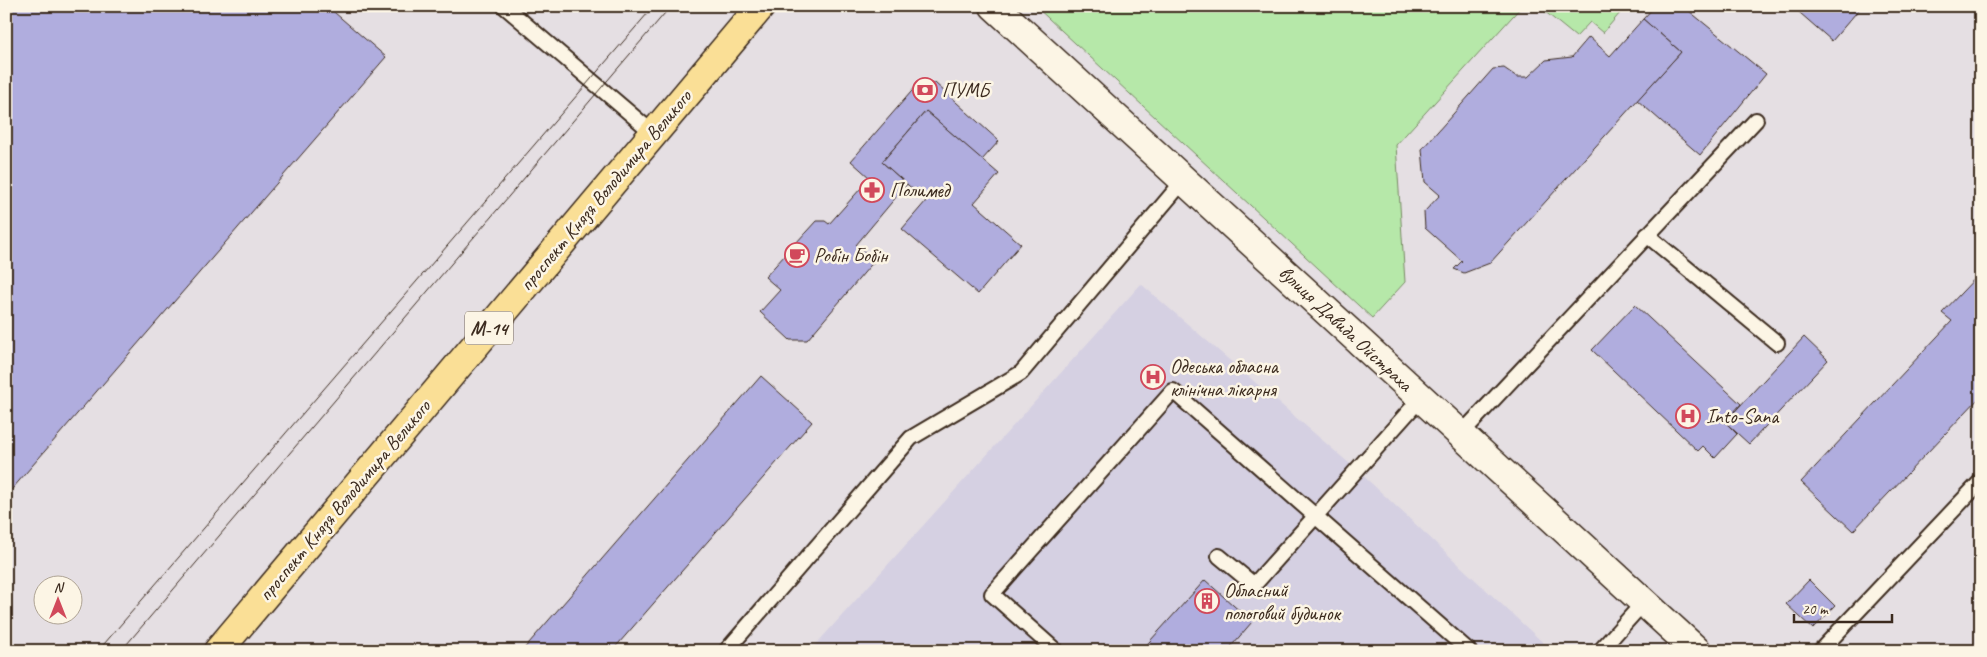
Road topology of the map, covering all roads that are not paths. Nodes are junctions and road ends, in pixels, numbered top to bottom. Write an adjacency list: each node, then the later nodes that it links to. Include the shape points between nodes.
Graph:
1 (504, 6): 5 (lane)
2 (761, 6): 5 (highway, проспект Князя Володимира Великого / М-14)
3 (994, 6): 6 (street, вулиця Давида Ойстраха)
4 (1756, 120): 7 (lane)
5 (653, 133): 15 (highway, проспект Князя Володимира Великого / М-14)
6 (1184, 180): 9 (street, вулиця Давида Ойстраха); 16 (lane, via 1021,373 911,438)
7 (1647, 235): 8 (lane); 10 (lane)
8 (1777, 343)
9 (1421, 398): 10 (street, вулиця Давида Ойстраха); 12 (lane)
10 (1461, 434): 14 (street, вулиця Давида Ойстраха)
11 (1981, 481): 21 (lane)
12 (1316, 516): 13 (lane, via 1254,585); 17 (lane, via 1172,391 992,594); 18 (lane)
13 (1219, 556)
14 (1644, 602): 19 (lane); 20 (street, вулиця Давида Ойстраха)
15 (218, 651)
16 (726, 651)
17 (1056, 651)
18 (1469, 651)
19 (1600, 651)
20 (1697, 651)
21 (1820, 651)

